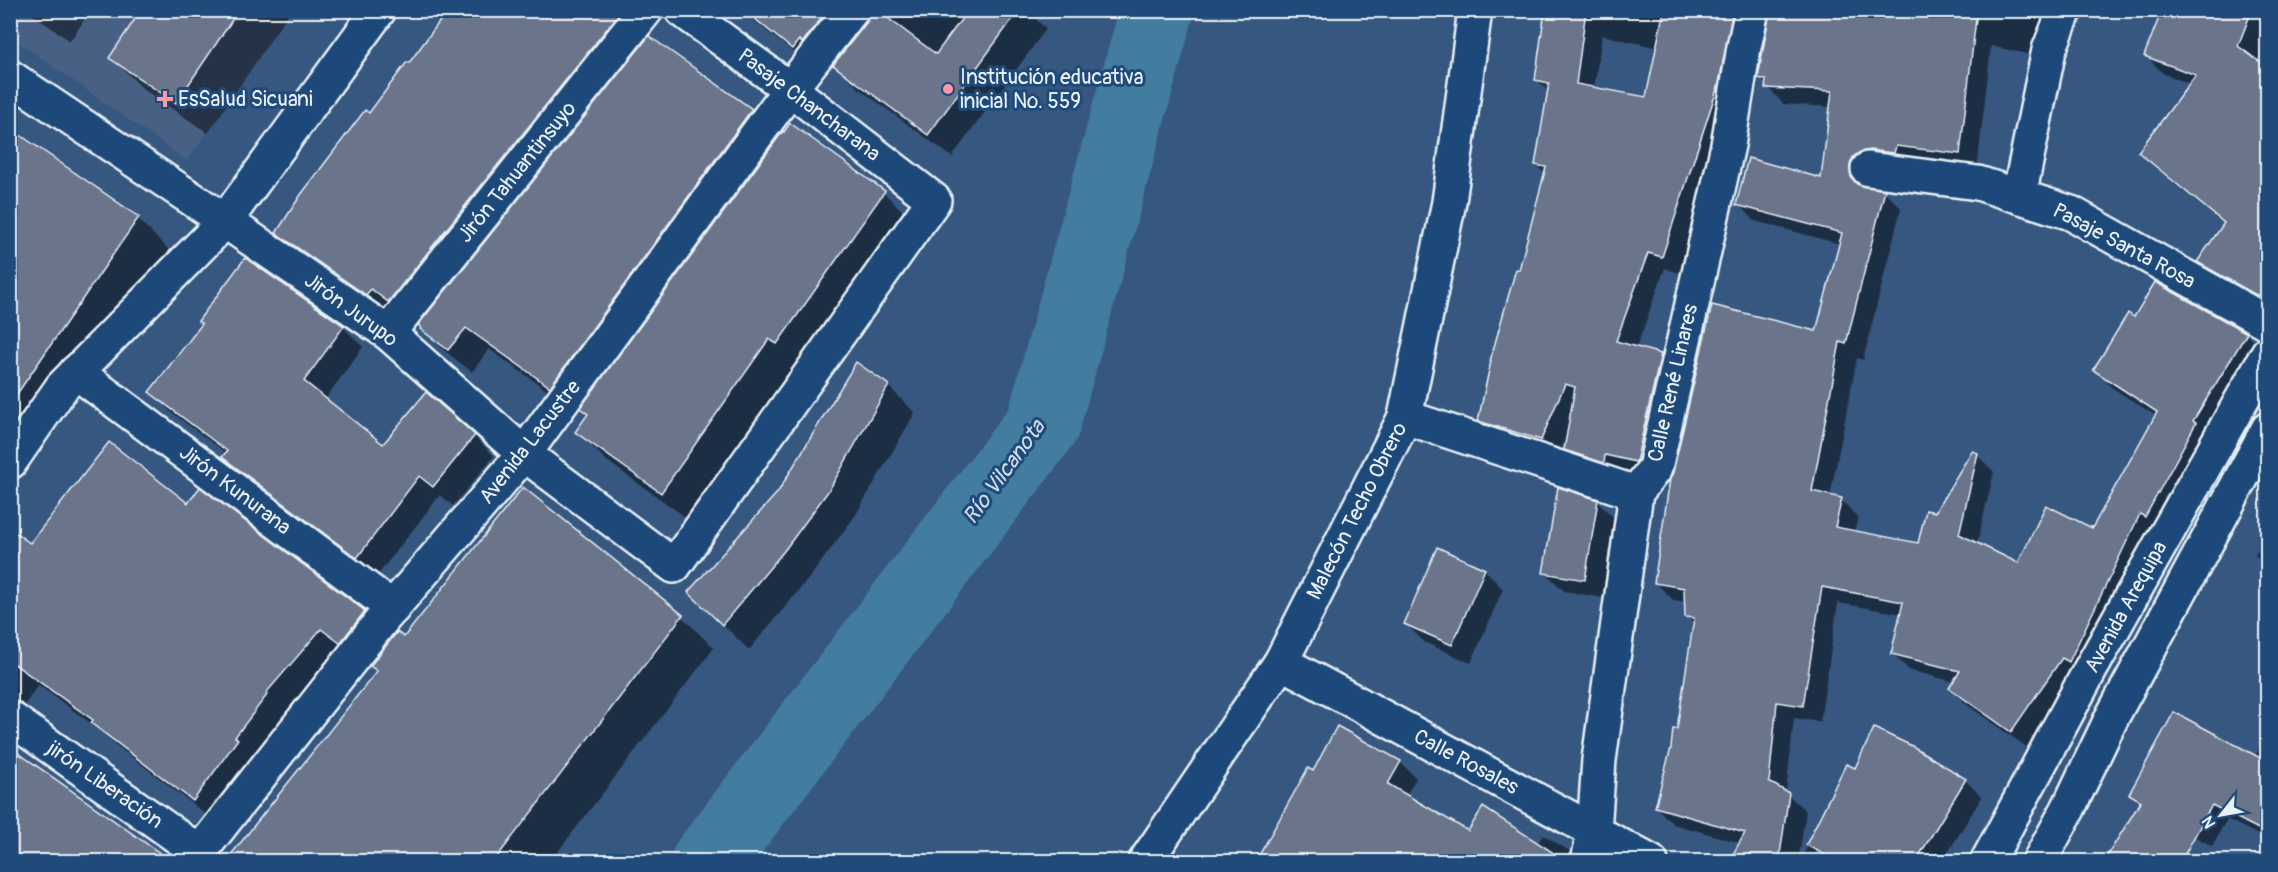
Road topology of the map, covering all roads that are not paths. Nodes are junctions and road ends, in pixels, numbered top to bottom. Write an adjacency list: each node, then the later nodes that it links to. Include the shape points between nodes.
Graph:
1 (379, 10): 12 (street)
2 (646, 10): 14 (street, Jirón Tahuantinsuyo)
3 (682, 10): 9 (street, Pasaje Chancharana)
4 (852, 10): 9 (street, Avenida Lacustre)
5 (1475, 10): 17 (street, Malecón Techo Obrero, via 1449,202)
6 (1752, 10): 21 (street, Calle René Linares, via 1728,145 1655,468)
7 (2065, 10): 11 (street, via 2049,50)
8 (10, 77): 12 (street, Jirón Jurupo)
9 (790, 89): 19 (street, Avenida Lacustre); 22 (street, Pasaje Chancharana, via 934,200)
10 (1868, 169): 11 (street, Pasaje Santa Rosa, via 1978,183)
11 (2019, 196): 13 (street, Pasaje Santa Rosa, via 2071,213)
12 (225, 221): 14 (street, Jirón Jurupo); 16 (street)
13 (2268, 323)
14 (388, 333): 19 (street, Jirón Jurupo)
15 (2268, 353): 30 (street, Avenida Arequipa)
16 (76, 372): 20 (street); 23 (street, Jirón Kunurana)
17 (1405, 417): 21 (street); 24 (street, Malecón Techo Obrero)
18 (2268, 429): 31 (street, Avenida Arequipa)
19 (524, 454): 22 (street, Jirón Jurupo); 23 (street, Avenida Lacustre)
20 (10, 462)
21 (1636, 493): 26 (street, Calle René Linares)
22 (674, 566)
23 (393, 608): 27 (street, Avenida Lacustre)
24 (1281, 662): 26 (street, Calle Rosales); 28 (street, Malecón Techo Obrero)
25 (10, 718): 27 (street, jirón Liberación)
26 (1591, 846): 29 (street, Calle Rosales)
27 (196, 857)
28 (1145, 861)
29 (1651, 861)
30 (1987, 861)
31 (2039, 861)

